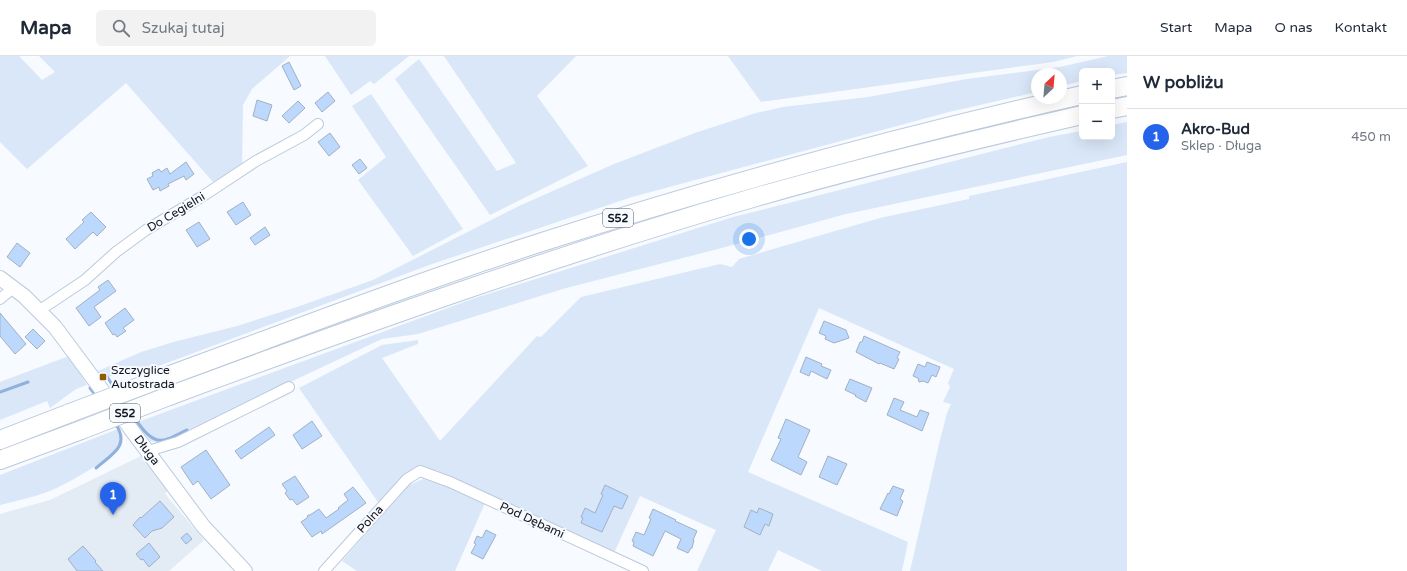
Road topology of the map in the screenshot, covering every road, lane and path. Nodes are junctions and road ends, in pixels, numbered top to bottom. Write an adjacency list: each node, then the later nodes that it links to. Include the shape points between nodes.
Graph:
1 (1127, 86): 2 (highway)
2 (1115, 88)
3 (1079, 96): 13 (highway, S52, bridge, via 876,144 663,204 540,243 165,376)
4 (1127, 106): 5 (highway)
5 (1115, 108)
6 (1079, 116): 15 (highway, S52, bridge, via 852,170 559,258 398,312)
7 (318, 124): 11 (street, Do Cegielni, via 304,135 146,230 116,252 85,280)
8 (0, 278): 9 (street, Długa)
9 (13, 288): 10 (street); 11 (street, Długa)
10 (0, 299)
11 (40, 310): 14 (street, Długa, via 70,345)
12 (289, 387): 14 (street, via 178,442)
13 (0, 440)
14 (148, 451): 17 (street, Długa, via 203,526)
15 (0, 460)
16 (420, 471): 18 (street, Polna, via 407,479); 19 (street, Pod Dębami, via 450,482)
17 (245, 571)
18 (324, 571)
19 (642, 571)

